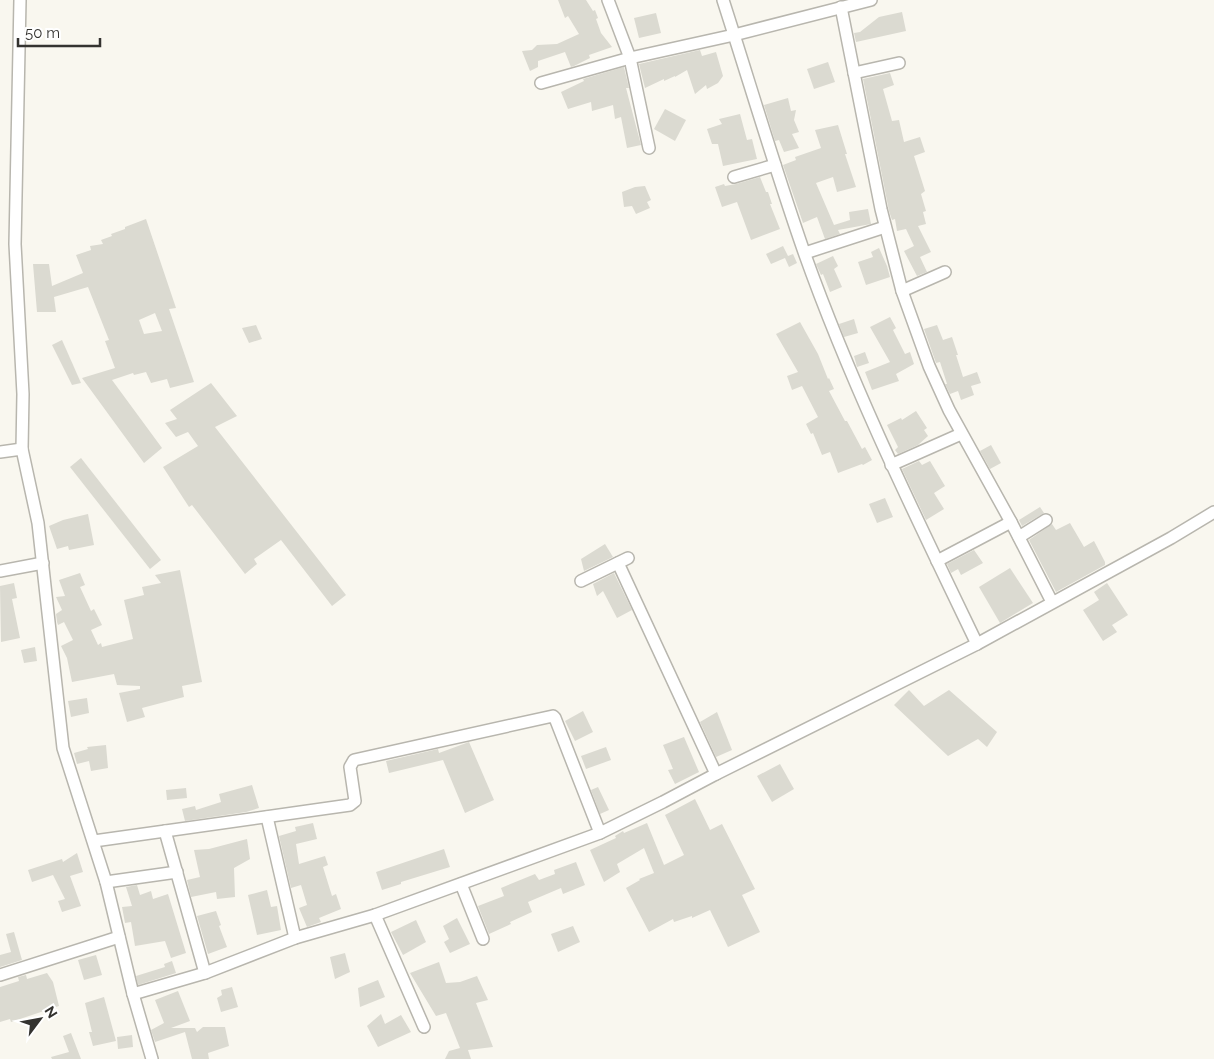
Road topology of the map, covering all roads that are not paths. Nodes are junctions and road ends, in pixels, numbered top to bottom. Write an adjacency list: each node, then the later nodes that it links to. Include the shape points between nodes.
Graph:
1 (20, 0): 19 (street, via 15,244 23,394)
2 (608, 0): 7 (street)
3 (723, 0): 6 (street)
4 (871, 0): 5 (street)
5 (841, 7): 6 (street); 9 (street)
6 (734, 35): 7 (street); 12 (street)
7 (630, 58): 10 (street); 11 (street)
8 (899, 63): 9 (street)
9 (854, 73): 14 (street)
10 (541, 83)
11 (649, 148)
12 (775, 165): 13 (street); 15 (street)
13 (734, 177)
14 (885, 227): 15 (street); 17 (street)
15 (804, 253): 21 (street)
16 (945, 272): 17 (street)
17 (902, 291): 18 (street, via 929,366)
18 (961, 434): 21 (street); 24 (street)
19 (22, 449): 20 (street); 27 (street)
20 (0, 452)
21 (890, 465): 26 (street)
22 (1214, 512): 30 (street)
23 (1046, 520): 25 (street)
24 (1011, 522): 25 (street); 26 (street)
25 (1019, 537): 30 (street)
26 (937, 562): 31 (street)
27 (43, 563): 28 (street); 36 (street, via 64,748)
28 (0, 571)
29 (581, 581): 32 (street, via 623,561)
30 (1052, 602): 31 (street)
31 (977, 644): 32 (street)
32 (716, 774): 35 (street)
33 (267, 817): 34 (street); 35 (street, via 353,804 350,767 354,760 553,716); 42 (street)
34 (165, 831): 36 (street); 37 (street)
35 (600, 833): 39 (street)
36 (94, 841): 38 (street)
37 (177, 872): 38 (street); 44 (street)
38 (106, 882): 41 (street)
39 (461, 884): 40 (street); 43 (street)
40 (375, 915): 42 (street); 47 (street)
41 (120, 937): 45 (street); 46 (street)
42 (295, 938): 44 (street)
43 (483, 940)
44 (205, 973): 46 (street)
45 (0, 975)
46 (134, 994): 48 (street)
47 (424, 1027)
48 (152, 1059)

